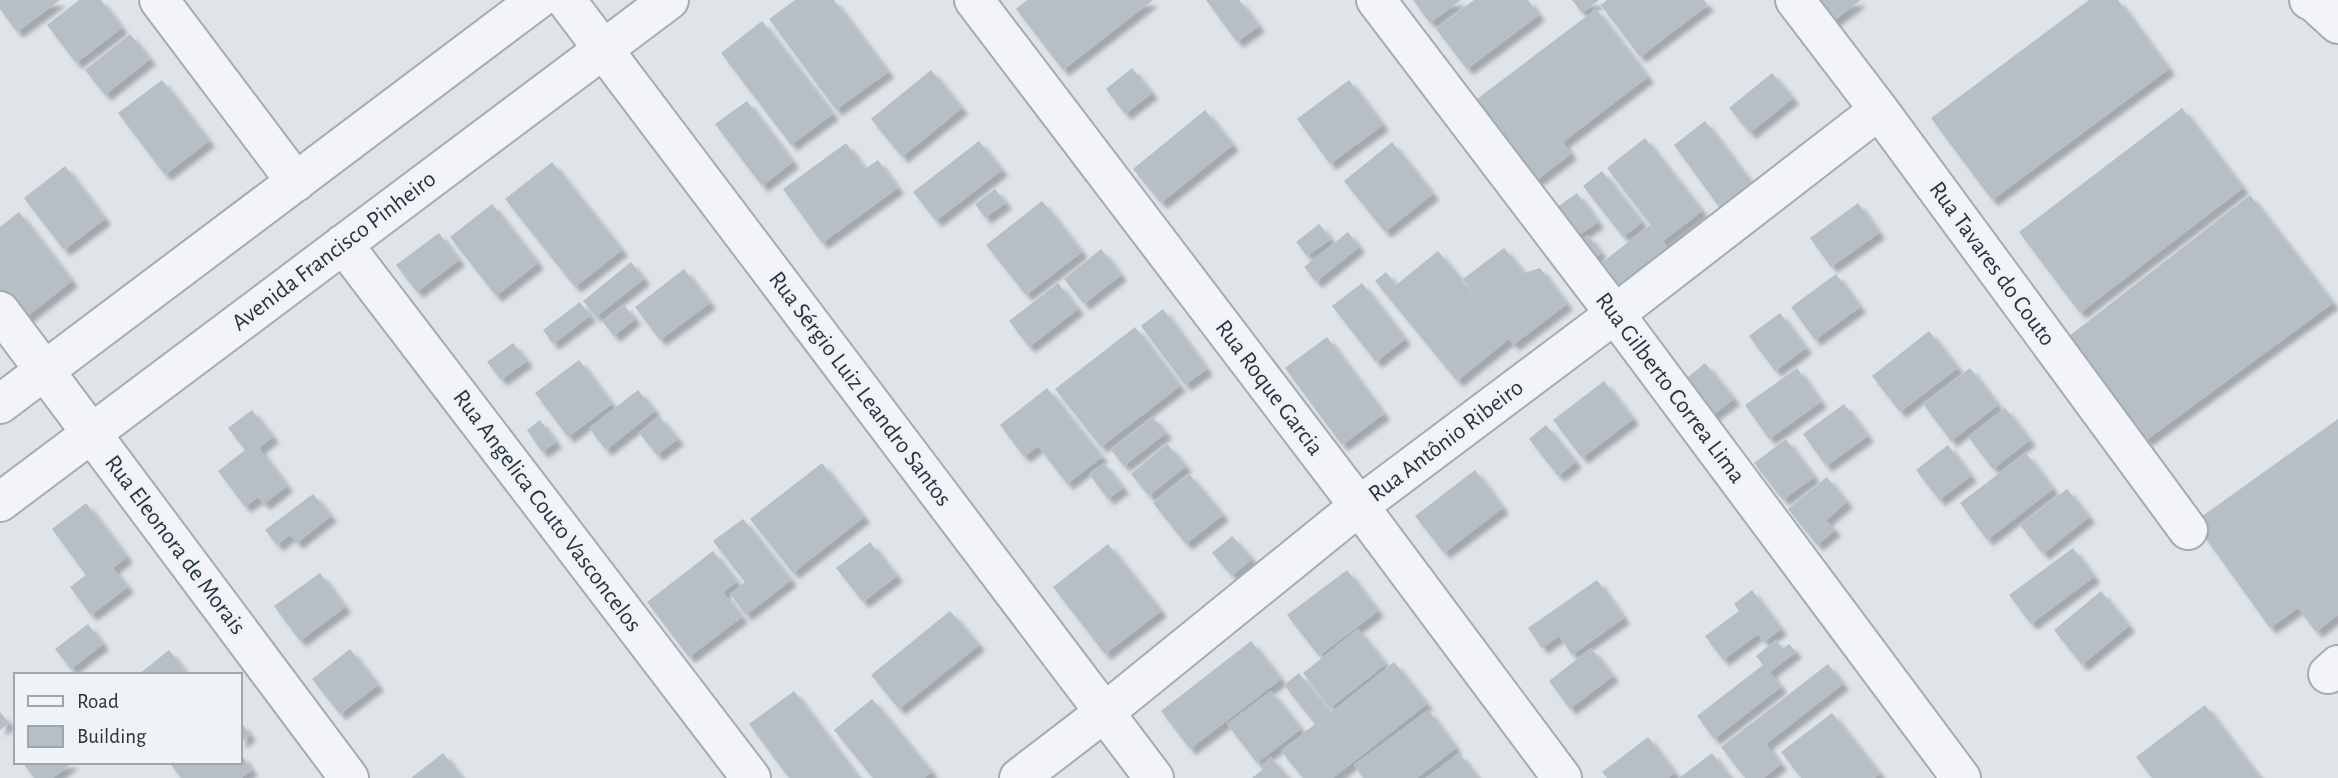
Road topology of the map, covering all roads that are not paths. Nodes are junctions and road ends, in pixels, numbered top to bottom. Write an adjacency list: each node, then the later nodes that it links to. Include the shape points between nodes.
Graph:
1 (159, 0): 12 (street)
2 (537, 0): 12 (street)
3 (566, 0): 10 (street, Rua Sérgio Luiz Leandro Santos)
4 (668, 0): 10 (street, Avenida Francisco Pinheiro)
5 (974, 0): 20 (street, Rua Roque Garcia)
6 (1376, 0): 15 (street, Rua Gilberto Correa Lima)
7 (1795, 0): 11 (street, Rua Tavares do Couto)
8 (2309, 0): 9 (street)
9 (2338, 24)
10 (603, 50): 13 (street, Avenida Francisco Pinheiro); 22 (street, Rua Sérgio Luiz Leandro Santos)
11 (1879, 110): 15 (street, Rua Antônio Ribeiro); 21 (street, Rua Tavares do Couto)
12 (296, 182): 16 (street)
13 (343, 244): 18 (street, Avenida Francisco Pinheiro); 24 (street, Rua Angelica Couto Vasconcelos)
14 (0, 311): 16 (street, Rua Eleonora de Morais)
15 (1615, 314): 20 (street, Rua Antônio Ribeiro); 28 (street, Rua Gilberto Correa Lima)
16 (44, 371): 17 (street); 18 (street, Rua Eleonora de Morais)
17 (0, 404)
18 (91, 433): 19 (street, Avenida Francisco Pinheiro); 23 (street, Rua Eleonora de Morais)
19 (0, 502)
20 (1359, 506): 22 (street, Rua Antônio Ribeiro); 27 (street, Rua Roque Garcia)
21 (2188, 530)
22 (1105, 712): 25 (street, Rua Antônio Ribeiro); 26 (street, Rua Sérgio Luiz Leandro Santos)
23 (349, 778)
24 (751, 778)
25 (1019, 778)
26 (1154, 778)
27 (1562, 778)
28 (1961, 778)

